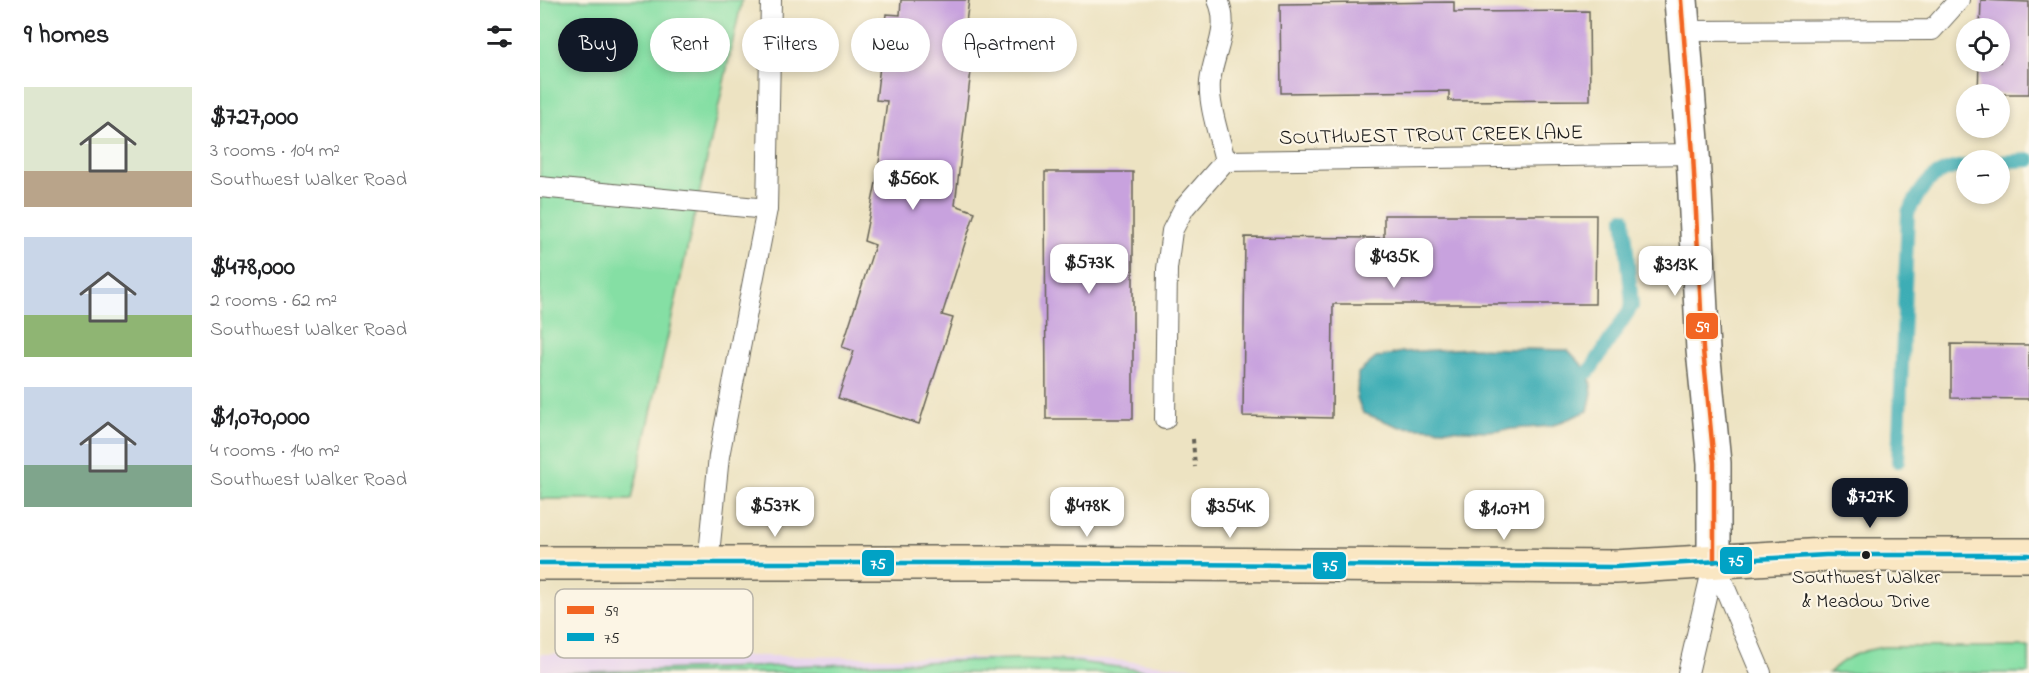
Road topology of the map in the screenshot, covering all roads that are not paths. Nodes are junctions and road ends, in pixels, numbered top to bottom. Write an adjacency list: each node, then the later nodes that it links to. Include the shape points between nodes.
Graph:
1 (771, 0): 8 (lane)
2 (1218, 0): 6 (lane, via 1222,38 1210,83)
3 (1959, 0): 4 (lane, via 1932,30)
4 (1682, 16): 5 (street)
5 (1693, 154): 6 (lane, SOUTHWEST TROUT CREEK LANE); 11 (street, via 1714,463)
6 (1225, 161): 9 (lane, via 1184,208 1172,231 1167,269)
7 (540, 187): 8 (lane)
8 (767, 210): 13 (lane, via 719,456)
9 (1165, 419)
10 (2029, 555): 11 (main road, via 1826,555)
11 (1714, 562): 13 (main road, via 1615,567); 14 (lane); 15 (lane)
12 (540, 563): 13 (main road)
13 (708, 564)
14 (1688, 673)
15 (1761, 673)

